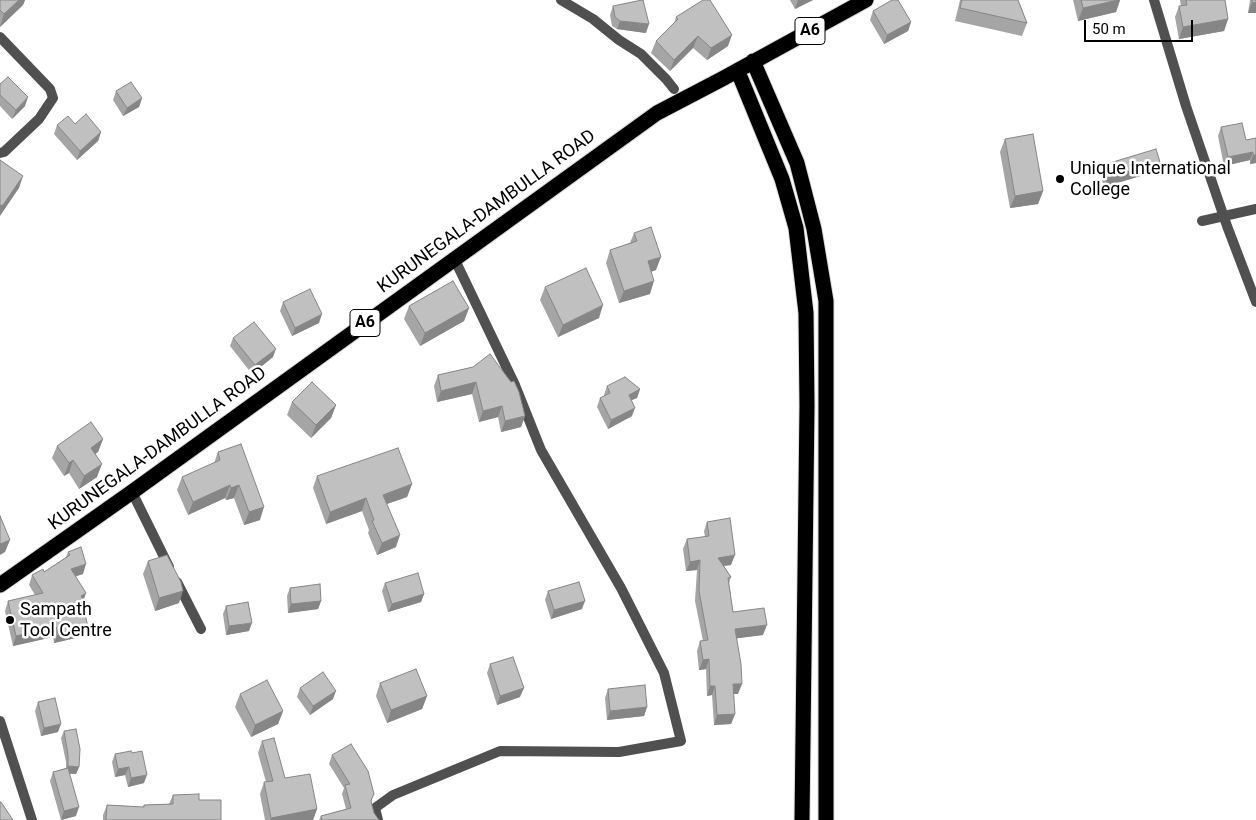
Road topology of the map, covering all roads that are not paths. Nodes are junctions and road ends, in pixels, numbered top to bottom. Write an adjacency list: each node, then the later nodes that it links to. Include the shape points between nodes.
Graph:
1 (561, 0): 7 (street, via 593,18 641,54)
2 (866, 0): 5 (highway, KURUNEGALA-DAMBULLA ROAD / A6)
3 (1154, 0): 10 (street)
4 (0, 37): 8 (street, via 50,89 53,98 39,119)
5 (754, 61): 6 (highway, KURUNEGALA-DAMBULLA ROAD / A6); 21 (highway, via 797,163 814,229 826,301)
6 (737, 70): 12 (highway, KURUNEGALA-DAMBULLA ROAD / A6, via 657,113); 20 (highway, via 785,187 796,228 806,312)
7 (674, 89)
8 (0, 153)
9 (1256, 208): 10 (street)
10 (1224, 216): 11 (street); 13 (street)
11 (1202, 221)
12 (454, 258): 14 (highway, KURUNEGALA-DAMBULLA ROAD / A6); 19 (street, via 515,385 541,450 621,588 664,673 681,741 619,752 500,751 393,795 375,808)
13 (1256, 302)
14 (132, 492): 15 (highway, KURUNEGALA-DAMBULLA ROAD / A6); 16 (street)
15 (0, 585)
16 (201, 630)
17 (0, 721): 18 (street)
18 (32, 820)
19 (378, 820)
20 (802, 820)
21 (826, 820)

